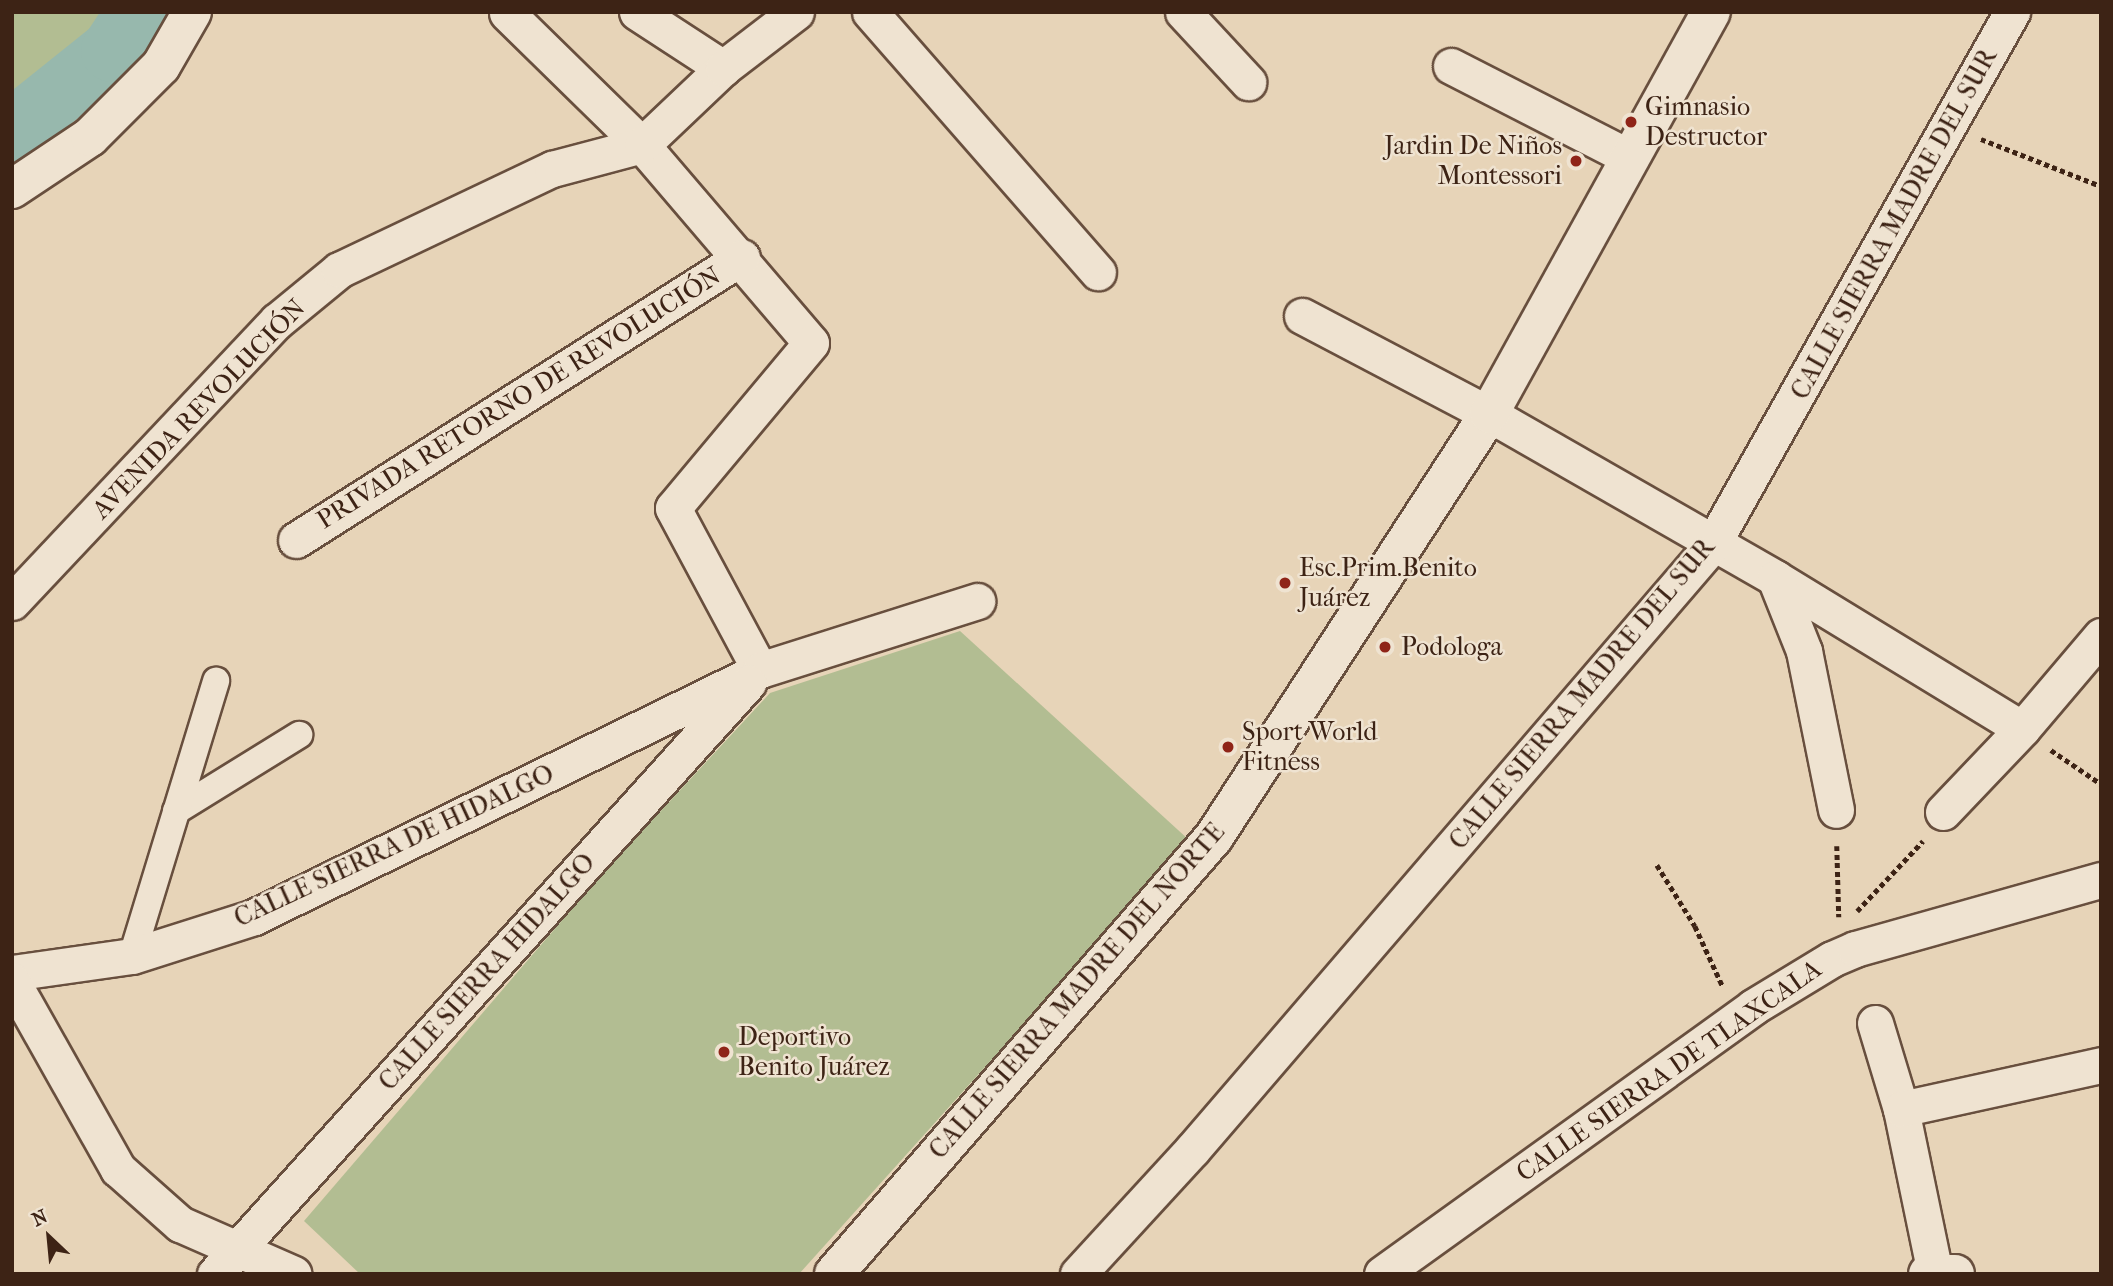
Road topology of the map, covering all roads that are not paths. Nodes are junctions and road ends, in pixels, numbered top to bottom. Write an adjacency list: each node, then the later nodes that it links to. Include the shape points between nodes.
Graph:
1 (192, 12): 14 (main road, via 161,66 90,138)
2 (637, 12): 10 (street)
3 (870, 12): 16 (street)
4 (1183, 12): 11 (street)
5 (1711, 12): 13 (main road, CALLE SIERRA MADRE DEL NORTE)
6 (2012, 12): 20 (street, CALLE SIERRA MADRE DEL SUR, via 1951,128)
7 (507, 13): 12 (street)
8 (773, 19): 10 (street, AVENIDA REVOLUCIÓN)
9 (1451, 66): 13 (street)
10 (723, 68): 12 (street, AVENIDA REVOLUCIÓN)
11 (1248, 82)
12 (642, 145): 15 (street); 22 (street, AVENIDA REVOLUCIÓN, via 552,169 339,270 277,321)
13 (1629, 157): 18 (main road, CALLE SIERRA MADRE DEL NORTE)
14 (12, 189)
15 (741, 257): 19 (street, PRIVADA RETORNO DE REVOLUCIÓN); 25 (street, via 811,343 673,508)
16 (1098, 272)
17 (1302, 316): 18 (street)
18 (1489, 414): 20 (street); 42 (main road, CALLE SIERRA MADRE DEL NORTE, via 1214,837)
19 (296, 540)
20 (1712, 545): 21 (street); 43 (street, CALLE SIERRA MADRE DEL SUR, via 1192,1150)
21 (1775, 578): 27 (street); 29 (street, via 1804,651)
22 (16, 589)
23 (977, 601): 25 (street, CALLE SIERRA DE HIDALGO)
24 (2101, 636): 27 (street)
25 (760, 670): 33 (street, CALLE SIERRA DE HIDALGO, via 254,917); 39 (street, CALLE SIERRA HIDALGO)
26 (216, 681): 30 (street)
27 (2022, 729): 31 (street)
28 (299, 735): 30 (street)
29 (1836, 810)
30 (176, 811): 33 (street)
31 (1943, 812)
32 (2101, 880): 44 (street, CALLE SIERRA DE TLAXCALA, via 1855,948 1832,959 1753,1007)
33 (132, 956): 34 (street, CALLE SIERRA DE HIDALGO)
34 (12, 973)
35 (12, 981): 39 (street, via 118,1169)
36 (1875, 1023): 38 (street)
37 (2101, 1065): 38 (street)
38 (1900, 1109): 40 (street)
39 (226, 1262): 41 (street)
40 (1939, 1273)
41 (295, 1274)
42 (834, 1274)
43 (1078, 1274)
44 (1382, 1274)

